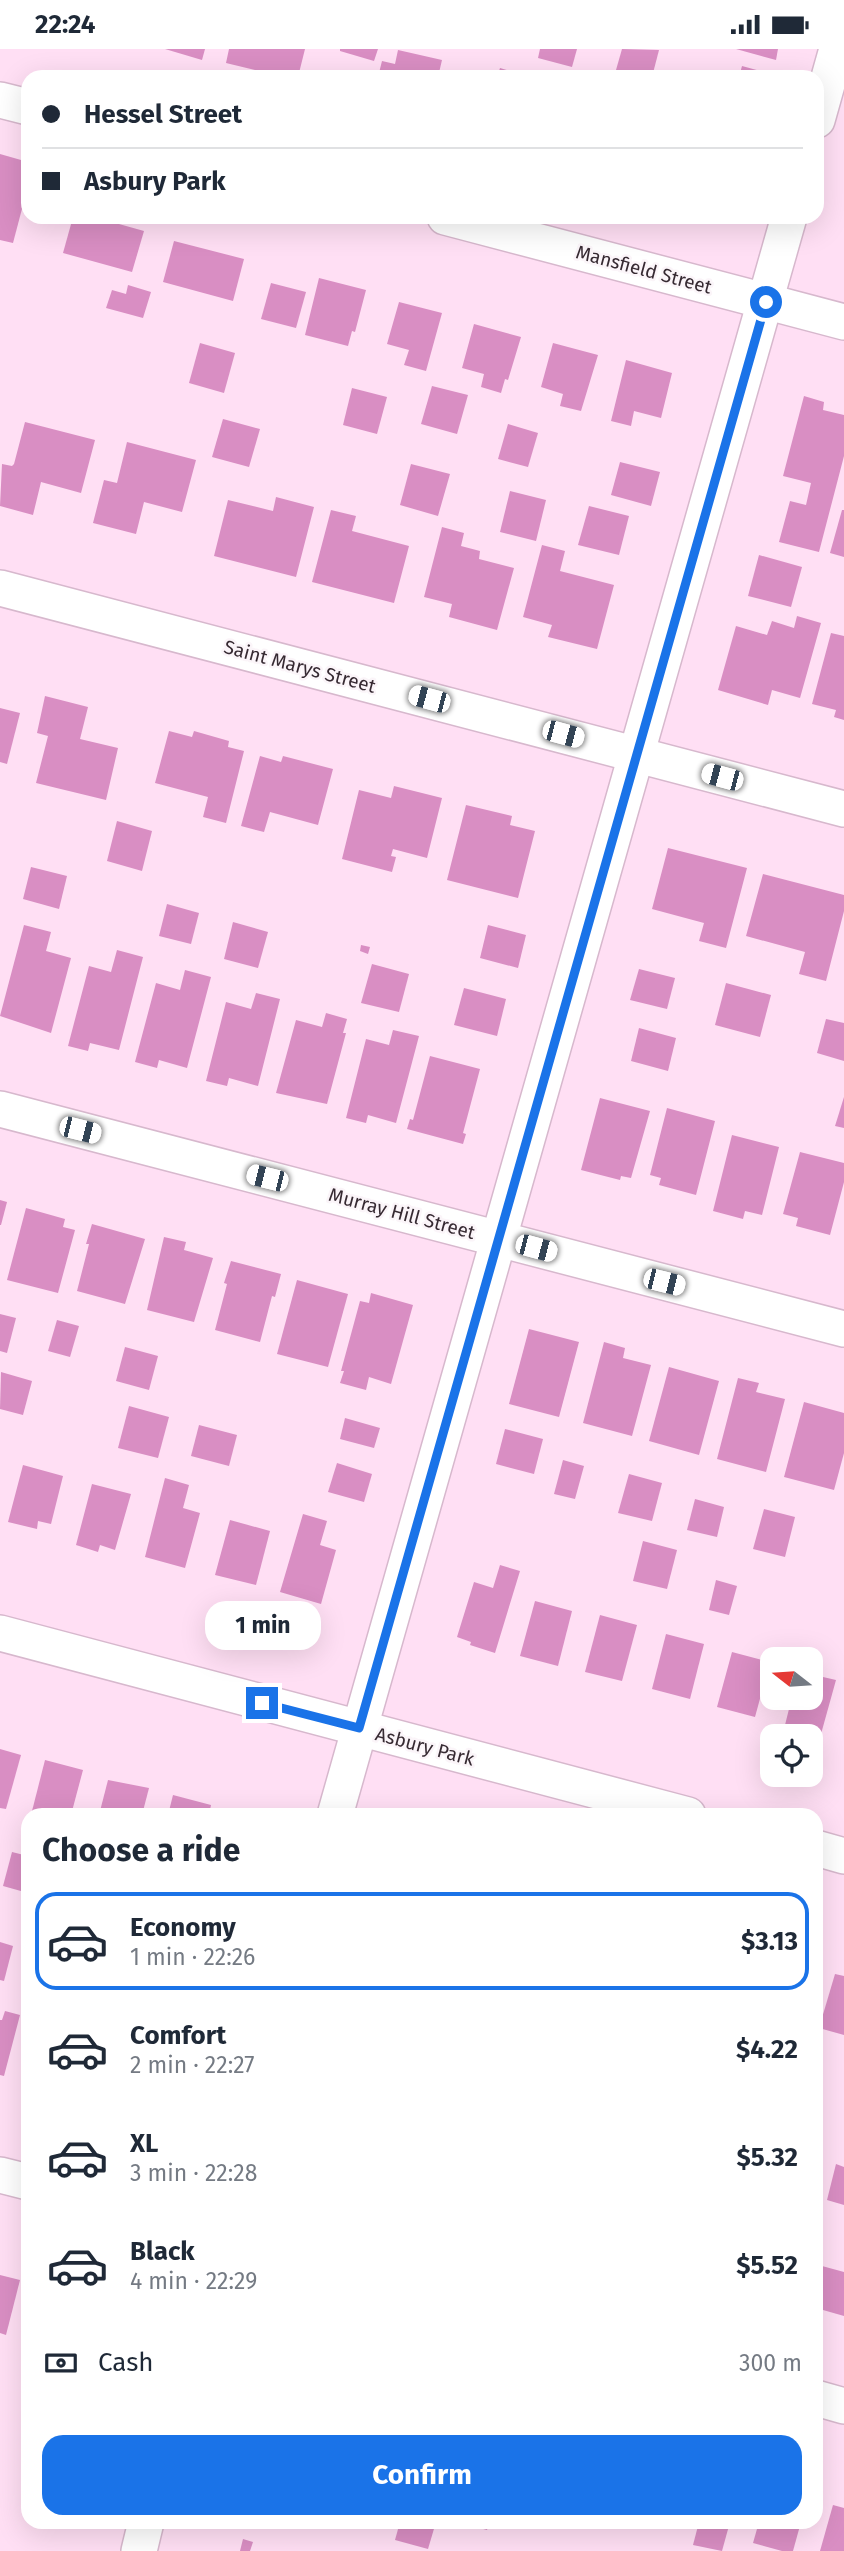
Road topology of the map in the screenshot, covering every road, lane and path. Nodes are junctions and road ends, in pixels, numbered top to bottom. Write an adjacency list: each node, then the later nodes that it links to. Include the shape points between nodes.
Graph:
1 (837, 49): 2 (street)
2 (824, 95)
3 (0, 100): 4 (street)
4 (21, 105)
5 (471, 224): 7 (street, Mansfield Street)
6 (787, 224): 7 (street)
7 (766, 302): 8 (street, Mansfield Street); 10 (street)
8 (844, 322)
9 (0, 587): 10 (street, Saint Marys Street)
10 (637, 754): 11 (street, Saint Marys Street); 13 (street)
11 (844, 809)
12 (0, 1109): 13 (street, Murray Hill Street)
13 (500, 1238): 14 (street, Murray Hill Street); 16 (street)
14 (844, 1329)
15 (0, 1633): 16 (street, Asbury Park)
16 (359, 1728): 17 (street); 18 (street, Asbury Park)
17 (337, 1808)
18 (662, 1808)
19 (823, 1850): 20 (street)
20 (844, 1856)
21 (0, 2175): 22 (street)
22 (21, 2180)
23 (823, 2400): 24 (street)
24 (844, 2406)
25 (144, 2529): 26 (street)
26 (139, 2551)

